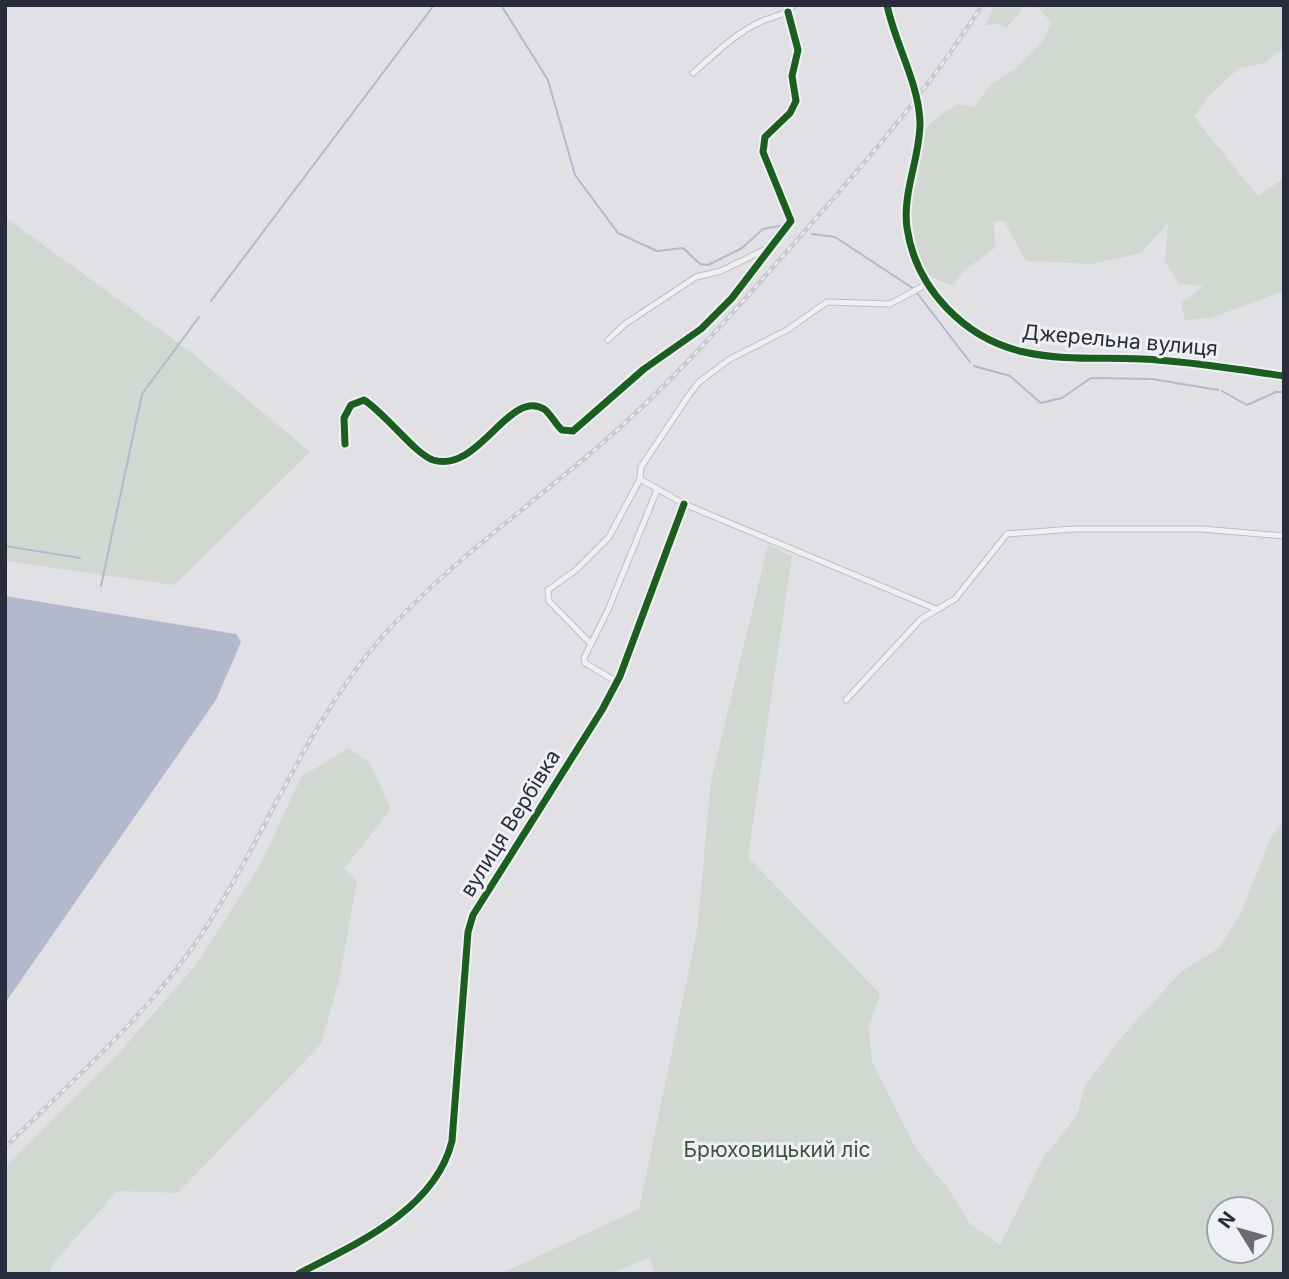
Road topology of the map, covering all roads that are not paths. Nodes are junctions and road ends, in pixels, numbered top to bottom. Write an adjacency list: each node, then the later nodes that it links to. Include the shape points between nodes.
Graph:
1 (794, 5): 3 (street)
2 (887, 5): 6 (street, Джерельна вулиця, via 920,123 907,226)
3 (788, 12): 4 (street, via 760,22 728,42); 5 (street, via 798,50 792,76 796,101 763,145 791,221)
4 (693, 73)
5 (767, 248): 7 (street, via 721,271 696,277); 9 (street, via 732,298 701,329 644,369 573,431 562,430 538,407 521,408 472,453 447,463 430,460 364,400 351,405 344,418)
6 (923, 284): 8 (street, Джерельна вулиця, via 967,325 1024,352 1205,364); 10 (street, via 890,304 827,302 712,371 659,438 641,467)
7 (608, 340)
8 (1284, 376)
9 (345, 444)
10 (640, 479): 11 (street); 15 (street, via 601,547 547,595)
11 (657, 490): 12 (street); 15 (street)
12 (684, 504): 14 (street); 16 (street, вулиця Вербівка)
13 (1284, 536): 14 (street, via 1202,529 1007,534 955,599)
14 (936, 609): 17 (street, via 908,632)
15 (591, 644): 16 (street, via 585,663)
16 (617, 682): 18 (street, вулиця Вербівка, via 473,915 447,1159 433,1181 392,1220)
17 (846, 700)
18 (298, 1274)

